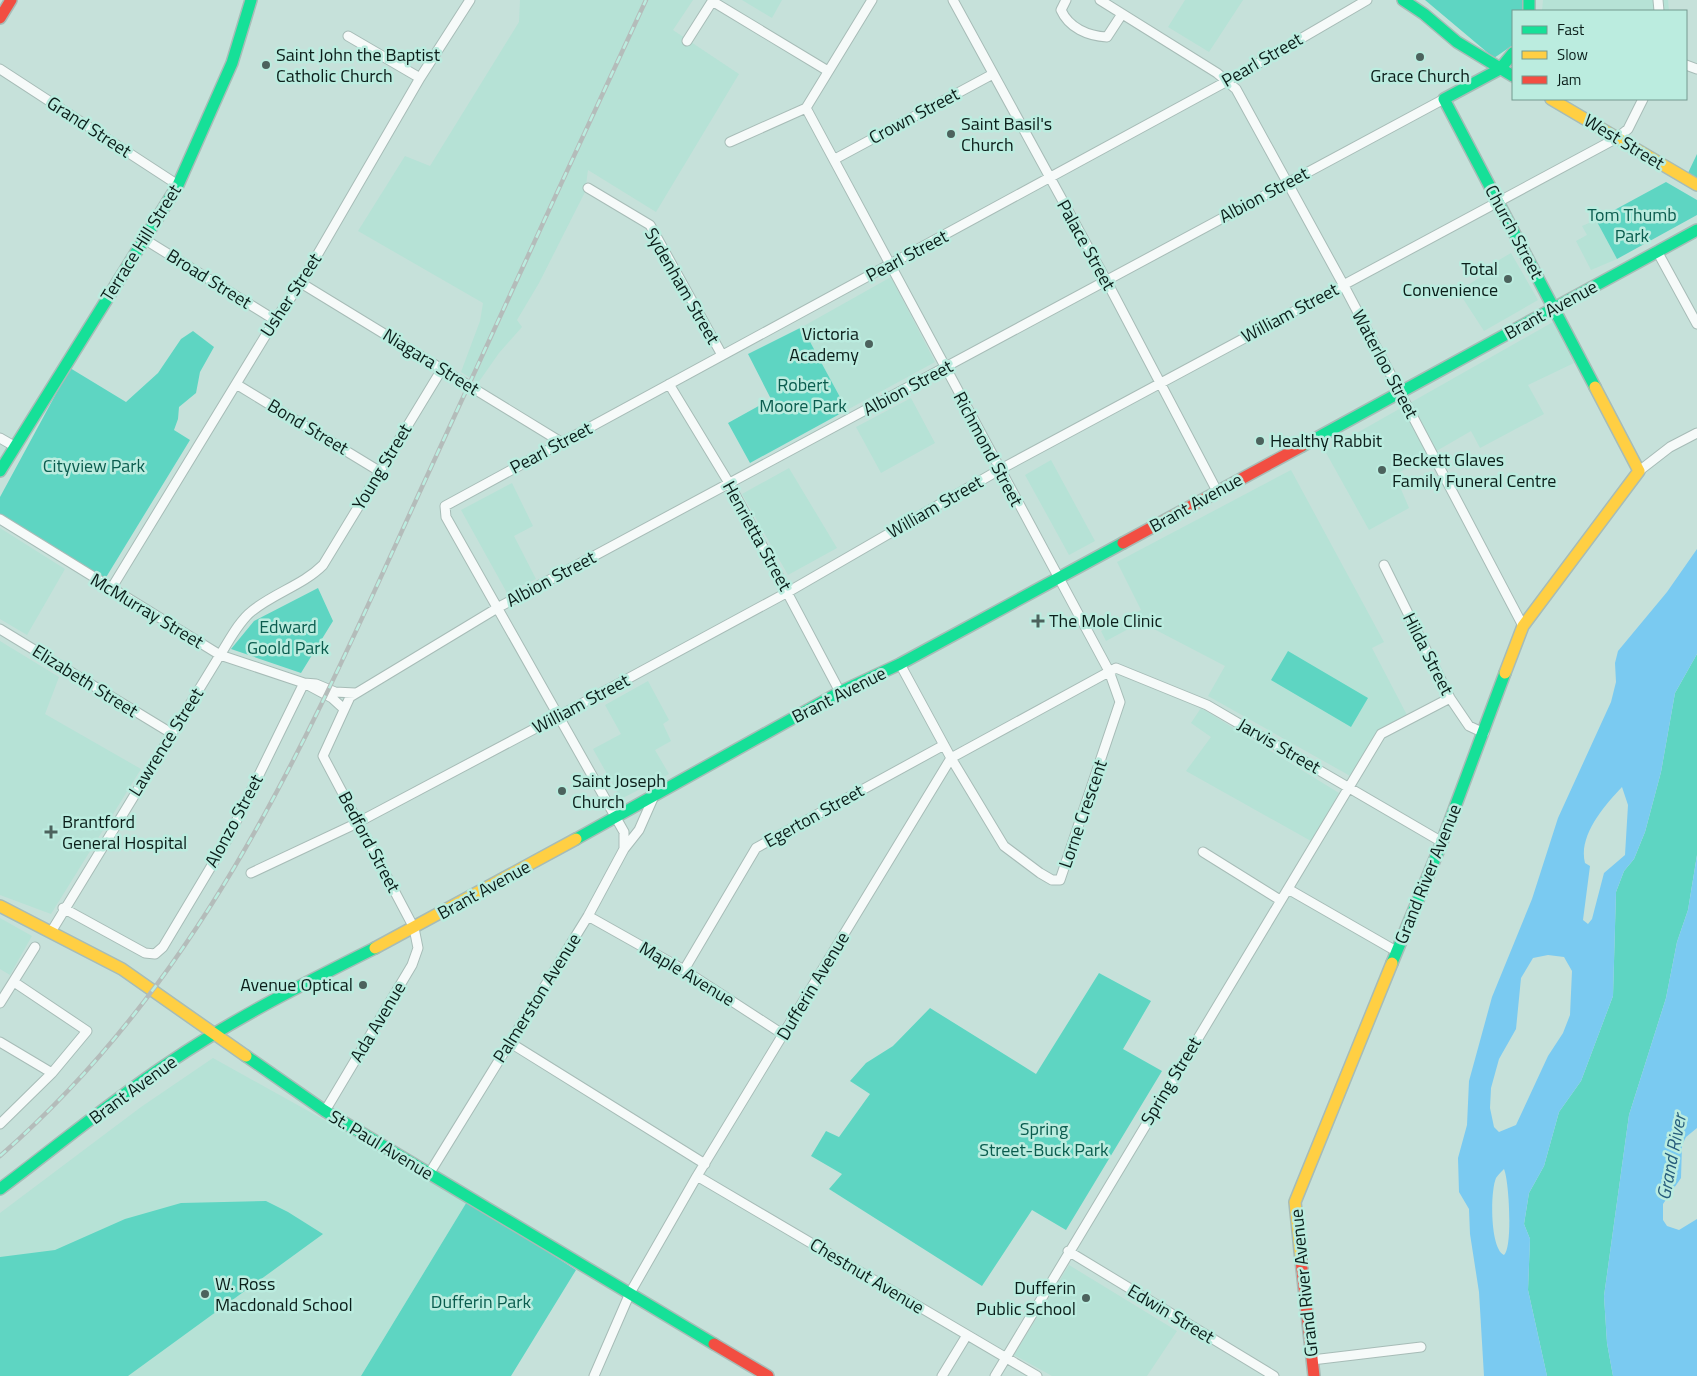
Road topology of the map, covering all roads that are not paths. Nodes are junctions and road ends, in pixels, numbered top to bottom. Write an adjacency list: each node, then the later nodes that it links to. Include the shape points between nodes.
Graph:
1 (11, 0): 12 (main road)
2 (251, 0): 32 (main road, Terrace Hill Street, via 232,63)
3 (470, 0): 21 (street, Usher Street)
4 (712, 0): 14 (street); 18 (street)
5 (872, 0): 18 (street)
6 (953, 0): 19 (street, Palace Street)
7 (1066, 0): 11 (street, via 1061,10 1066,20 1092,36 1107,37)
8 (1100, 0): 11 (street, Waterloo Street)
9 (1367, 0): 22 (street, Pearl Street)
10 (1403, 0): 17 (main road, via 1457,42)
11 (1122, 14): 22 (street, Waterloo Street)
12 (0, 18)
13 (348, 36): 21 (street)
14 (688, 41)
15 (1512, 54): 17 (main road)
16 (0, 69): 32 (street, Grand Street)
17 (1500, 69): 20 (main road); 23 (main road, Albion Street)
18 (828, 71): 26 (street)
19 (993, 74): 29 (street, Crown Street); 30 (street, Palace Street)
20 (1512, 75)
21 (420, 78): 41 (street, Usher Street)
22 (1227, 81): 30 (street, Pearl Street); 31 (street, Waterloo Street, via 1236,89)
23 (1444, 99): 31 (street, Albion Street); 35 (main road, Church Street)
24 (1553, 100): 27 (main road, West Street)
25 (1642, 100): 27 (street, via 1628,129)
26 (806, 108): 28 (street); 29 (street, Richmond Street)
27 (1617, 138): 33 (main road, West Street); 35 (street, William Street)
28 (730, 142)
29 (835, 159): 39 (street, Richmond Street)
30 (1049, 178): 39 (street, Pearl Street); 40 (street, Palace Street)
31 (1286, 184): 40 (street, Albion Street); 42 (street, Waterloo Street)
32 (178, 185): 37 (main road, Terrace Hill Street)
33 (1697, 186)
34 (588, 188): 46 (street, Sydenham Street, via 650,225)
35 (1497, 203): 42 (street, William Street); 43 (main road, Church Street)
36 (1697, 230): 38 (main road, Brant Avenue)
37 (144, 239): 44 (street, Broad Street); 56 (main road, Terrace Hill Street)
38 (1658, 251): 43 (main road, Brant Avenue); 45 (street)
39 (892, 264): 46 (street, Pearl Street); 48 (street, Richmond Street)
40 (1106, 280): 48 (street, Albion Street); 49 (street, Palace Street)
41 (302, 283): 44 (street, Usher Street); 47 (street, Niagara Street)
42 (1343, 284): 49 (street, William Street); 52 (street, Waterloo Street)
43 (1555, 308): 52 (main road, Brant Avenue); 60 (main road, Church Street)
44 (275, 320): 50 (street, Usher Street)
45 (1697, 324)
46 (722, 356): 51 (street, Pearl Street)
47 (442, 369): 55 (street, Niagara Street); 59 (street, Young Street)
48 (945, 369): 57 (street, Richmond Street); 61 (street, Albion Street)
49 (1160, 382): 57 (street, William Street); 62 (street, Palace Street)
50 (236, 384): 59 (street, Bond Street); 66 (street, Usher Street)
51 (669, 384): 55 (street, Pearl Street); 61 (street, Henrietta Street)
52 (1400, 392): 62 (main road, Brant Avenue); 69 (street, Waterloo Street)
53 (1697, 433): 60 (street, Grand River Avenue, via 1670,447)
54 (0, 438): 56 (street)
55 (561, 442): 68 (street, Pearl Street, via 445,506 446,516)
56 (14, 446): 58 (main road, Terrace Hill Street)
57 (999, 470): 65 (street, Richmond Street); 67 (street, William Street)
58 (0, 471)
59 (379, 471): 71 (street, Young Street, via 323,565 250,612)
60 (1639, 472): 69 (main road, Grand River Avenue)
61 (728, 483): 67 (street, Henrietta Street); 68 (street, Albion Street)
62 (1217, 491): 65 (main road, Brant Avenue)
63 (0, 519): 66 (street, McMurray Street)
64 (1384, 565): 77 (street, Hilda Street)
65 (1058, 578): 72 (main road, Brant Avenue); 73 (street, Lorne Crescent)
66 (112, 589): 71 (street, McMurray Street)
67 (788, 592): 75 (street, Henrietta Street); 79 (street, William Street)
68 (499, 607): 76 (street, Albion Street); 79 (street)
69 (1523, 626): 80 (main road, Grand River Avenue)
70 (0, 629): 81 (street, Elizabeth Street)
71 (220, 655): 74 (street, McMurray Street); 81 (street, Lawrence Street)
72 (900, 664): 75 (main road, Brant Avenue); 82 (street, Lorne Crescent)
73 (1109, 671): 84 (street); 84 (street, Lorne Crescent, via 1120,702 1060,880 1052,880 1040,873 1004,846); 85 (street, Jarvis Street, via 1116,668 1208,705)
74 (304, 683): 76 (street, McMurray Street, via 335,692); 78 (street, McMurray Street, via 332,698); 96 (street, Alonzo Street, via 227,840 163,947 155,954 145,953)
75 (840, 692): 86 (main road, Brant Avenue)
76 (354, 693): 78 (street, Albion Street)
77 (1450, 698): 80 (street, Hilda Street, via 1469,726); 85 (street, Spring Street, via 1380,734)
78 (344, 709): 83 (street, Albion Street)
79 (560, 716): 87 (street); 88 (street, William Street)
80 (1484, 733): 89 (main road, Grand River Avenue)
81 (170, 734): 96 (street, Lawrence Street)
82 (944, 745): 84 (street, Lorne Crescent); 102 (street, Egerton Street, via 756,848)
83 (323, 756): 88 (street, Bedford Street)
84 (951, 758): 106 (street, Dufferin Avenue)
85 (1349, 786): 89 (street, Jarvis Street); 93 (street, Spring Street)
86 (654, 796): 87 (main road, Brant Avenue); 90 (street, Palmerston Avenue, via 639,830)
87 (615, 818): 90 (street, via 624,832); 98 (main road, Brant Avenue)
88 (355, 824): 92 (street, William Street); 98 (street, Bedford Street)
89 (1442, 842): 101 (main road, Grand River Avenue)
90 (624, 849): 97 (street, Palmerston Avenue)
91 (1203, 852): 94 (street)
92 (251, 873)
93 (1288, 890): 94 (street, Spring Street); 101 (street)
94 (1280, 900): 116 (street, Spring Street)
95 (0, 906): 99 (main road, St. Paul Avenue)
96 (63, 908): 99 (street, Lawrence Street)
97 (588, 916): 102 (street, Maple Avenue); 108 (street, Palmerston Avenue)
98 (414, 928): 105 (main road, Brant Avenue); 110 (street, Ada Avenue, via 418,948 412,965)
99 (50, 932): 105 (main road, St. Paul Avenue, via 122,969)
100 (35, 947): 103 (street)
101 (1396, 951): 121 (main road, Grand River Avenue, via 1295,1202)
102 (684, 970): 106 (street, Maple Avenue)
103 (14, 982): 104 (street); 109 (street, via 87,1031)
104 (0, 1003)
105 (213, 1034): 110 (main road, St. Paul Avenue); 115 (main road, Brant Avenue, via 168,1063)
106 (784, 1035): 112 (street, Dufferin Avenue)
107 (0, 1042): 109 (street)
108 (509, 1042): 112 (street); 113 (street, Palmerston Avenue)
109 (52, 1073): 111 (street)
110 (325, 1111): 113 (main road, St. Paul Avenue)
111 (0, 1124)
112 (705, 1164): 114 (street, Dufferin Avenue)
113 (429, 1174): 117 (main road, St. Paul Avenue)
114 (698, 1176): 117 (street, Dufferin Avenue); 118 (street, Chestnut Avenue)
115 (0, 1189)
116 (1068, 1251): 120 (street, Spring Street); 127 (street, Edwin Street)
117 (630, 1293): 122 (street, Dufferin Avenue); 123 (main road, St. Paul Avenue)
118 (967, 1335): 120 (street, Chestnut Avenue); 124 (street)
119 (1421, 1347): 121 (street)
120 (1006, 1358): 125 (street, Spring Street); 126 (street, Chestnut Avenue)
121 (1312, 1360): 128 (main road, Grand River Avenue)
122 (594, 1376)
123 (767, 1376)
124 (942, 1376)
125 (995, 1376)
126 (1037, 1376)
127 (1274, 1376)
128 (1314, 1376)

